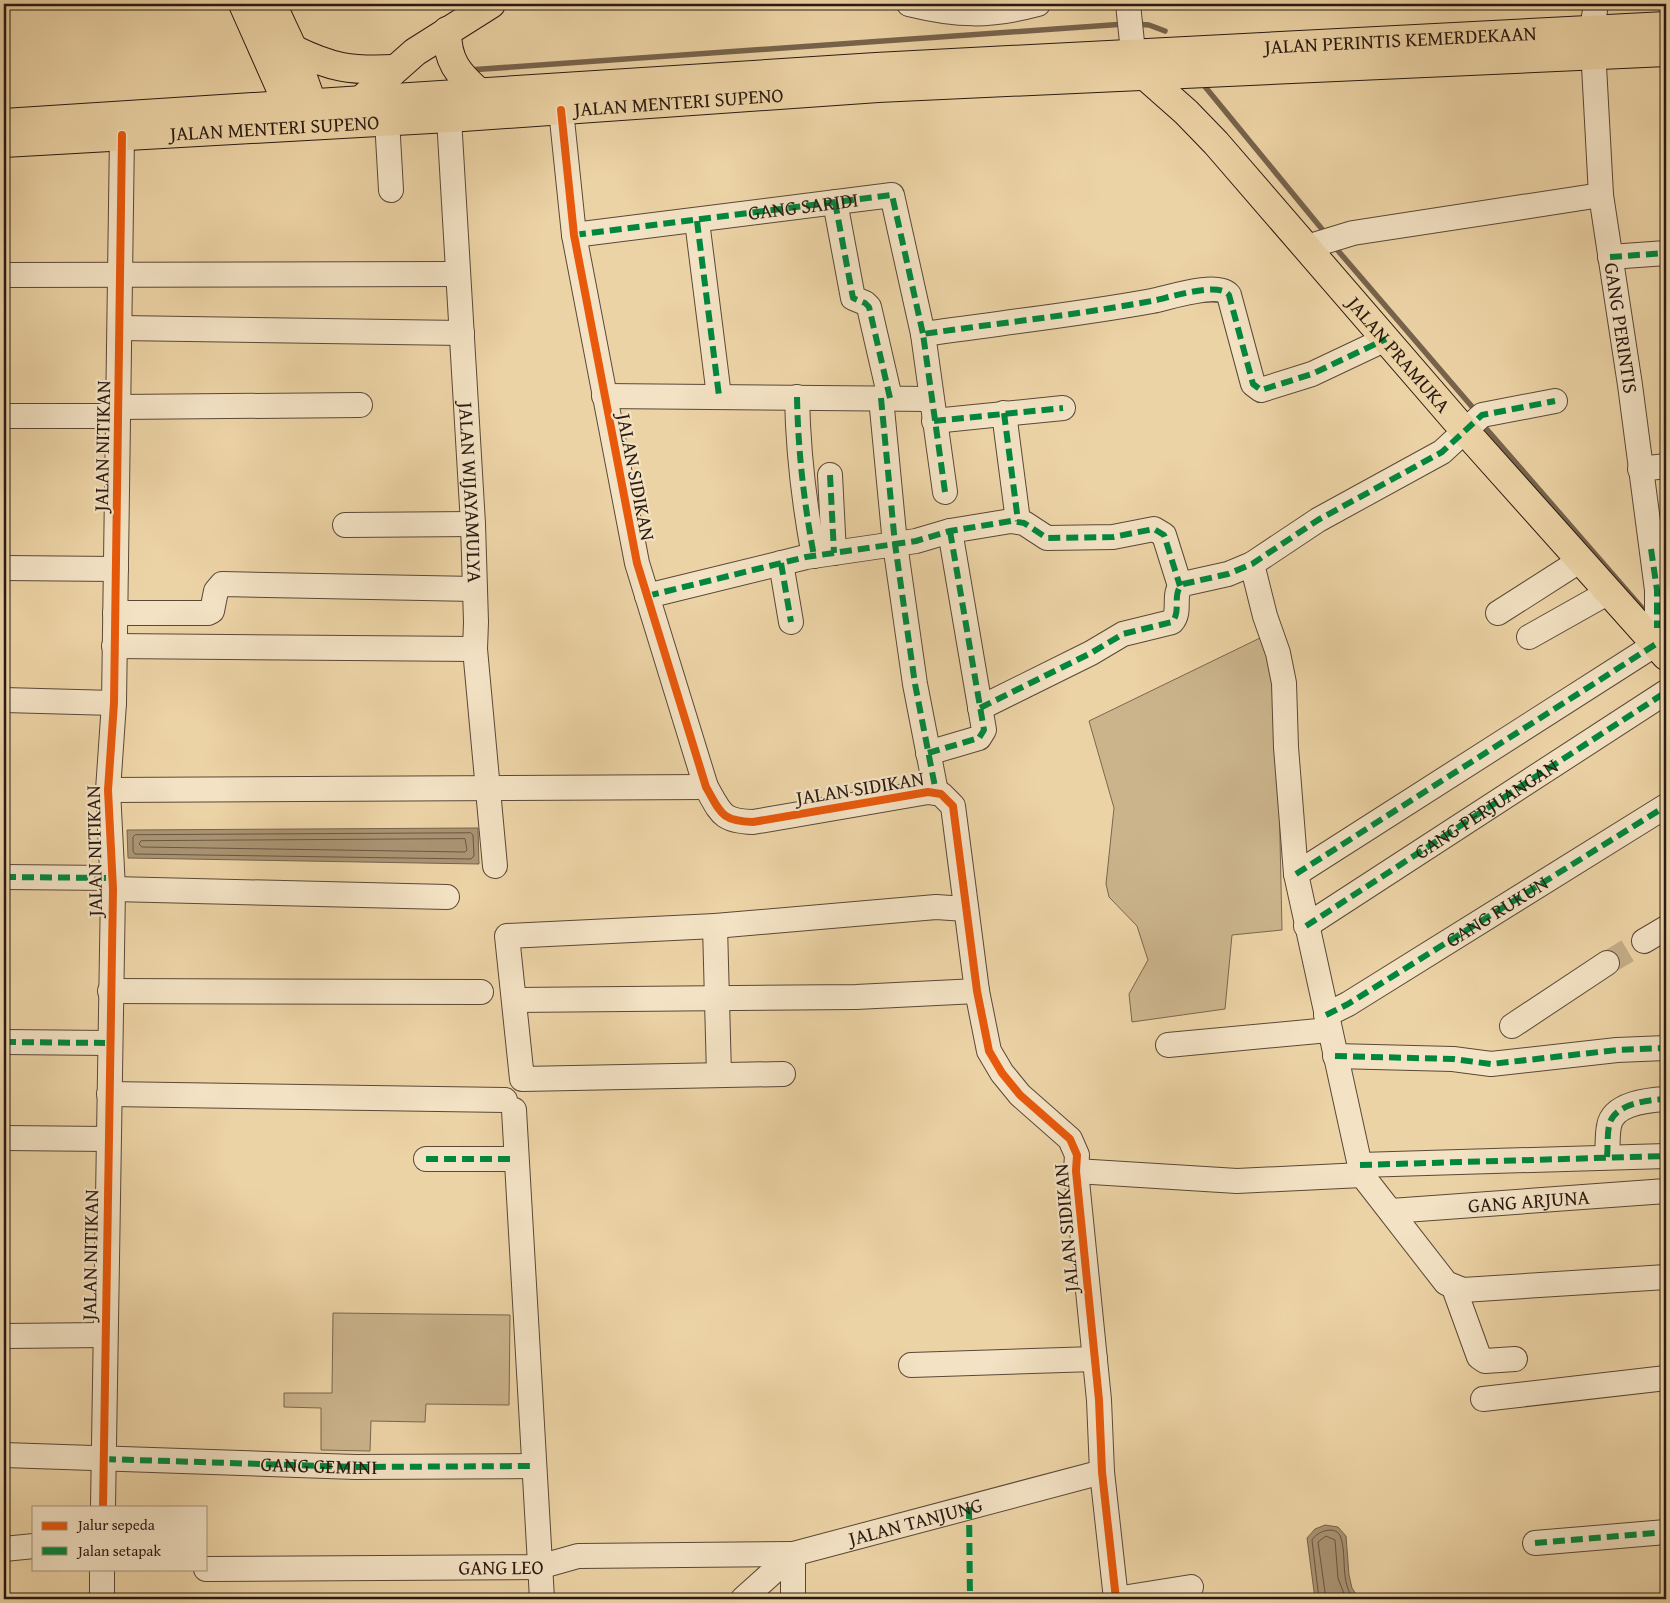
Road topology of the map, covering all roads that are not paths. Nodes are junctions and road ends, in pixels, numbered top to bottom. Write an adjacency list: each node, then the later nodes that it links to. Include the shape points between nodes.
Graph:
1 (243, 4): 11 (main road)
2 (272, 4): 11 (main road)
3 (909, 4): 4 (street, via 955,14 982,15)
4 (1038, 4)
5 (485, 5): 8 (main road)
6 (1666, 26): 7 (main road, JALAN PERINTIS KEMERDEKAAN)
7 (1594, 29): 9 (main road, JALAN PERINTIS KEMERDEKAAN); 10 (main road, JALAN PERINTIS KEMERDEKAAN); 25 (street, GANG PERINTIS)
8 (447, 31): 12 (main road); 14 (main road, via 450,57 462,78)
9 (1133, 35): 13 (main road, JALAN MENTERI SUPENO); 29 (main road, JALAN PRAMUKA, via 1210,138)
10 (1666, 52)
11 (280, 53): 12 (main road, via 359,71); 15 (main road, via 260,95); 18 (main road)
12 (394, 69): 17 (main road)
13 (877, 78): 14 (main road, JALAN MENTERI SUPENO); 16 (main road, JALAN MENTERI SUPENO)
14 (480, 93): 17 (main road, JALAN MENTERI SUPENO)
15 (238, 107): 18 (main road, JALAN MENTERI SUPENO); 21 (main road, JALAN MENTERI SUPENO)
16 (560, 110): 19 (main road, JALAN MENTERI SUPENO); 28 (street, JALAN SIDIKAN)
17 (356, 111): 18 (main road, JALAN MENTERI SUPENO); 20 (main road, JALAN MENTERI SUPENO)
18 (304, 114): 22 (main road, JALAN MENTERI SUPENO)
19 (449, 118): 20 (main road, JALAN MENTERI SUPENO); 32 (street, JALAN WIJAYAMULYA)
20 (387, 120): 24 (street)
21 (4, 123)
22 (122, 135): 23 (main road, JALAN MENTERI SUPENO); 34 (street, JALAN NITIKAN)
23 (4, 143)
24 (392, 190)
25 (1601, 195): 29 (street, via 1353,233); 31 (street, GANG PERINTIS)
26 (835, 202): 27 (street, GANG SARIDI); 37 (street, GANG SARIDI, via 892,195); 42 (street, via 853,298 869,307)
27 (697, 220): 28 (street, GANG SARIDI); 40 (street)
28 (574, 235): 39 (street, JALAN SIDIKAN)
29 (1308, 247): 38 (main road, JALAN PRAMUKA)
30 (1666, 253): 31 (street)
31 (1610, 258): 52 (street, GANG PERINTIS)
32 (457, 274): 34 (street); 36 (street, JALAN WIJAYAMULYA)
33 (4, 275): 34 (street)
34 (120, 276): 35 (street, JALAN NITIKAN)
35 (120, 328): 36 (street); 47 (street, JALAN NITIKAN)
36 (462, 333): 56 (street, JALAN WIJAYAMULYA)
37 (923, 334): 38 (street, via 1210,289 1226,292 1237,319 1253,384 1261,390 1312,374); 46 (street)
38 (1386, 339): 50 (main road, JALAN PRAMUKA)
39 (604, 396): 40 (street); 69 (street, JALAN SIDIKAN, via 637,563)
40 (720, 396): 41 (street)
41 (796, 397): 42 (street); 60 (street, via 797,445)
42 (885, 398): 46 (street); 59 (street)
43 (1555, 401): 50 (street, via 1482,415)
44 (360, 405): 47 (street)
45 (1063, 408): 48 (street)
46 (932, 410): 48 (street); 54 (street)
47 (118, 412): 49 (street); 65 (street, JALAN NITIKAN)
48 (1004, 413): 55 (street)
49 (4, 416)
50 (1465, 431): 61 (main road, JALAN PRAMUKA); 63 (street, via 1442,452 1318,520)
51 (1666, 466): 52 (street)
52 (1640, 469): 73 (street, GANG PERINTIS)
53 (830, 475): 60 (street)
54 (945, 492)
55 (1018, 521): 58 (street); 66 (street, via 1047,538 1113,537 1150,529 1164,535)
56 (473, 524): 57 (street); 67 (street, JALAN WIJAYAMULYA)
57 (345, 525)
58 (950, 531): 59 (street); 80 (street)
59 (895, 544): 60 (street); 81 (street)
60 (824, 554): 62 (street)
61 (1581, 560): 68 (main road, JALAN PRAMUKA); 71 (street)
62 (781, 563): 69 (street); 72 (street)
63 (1252, 564): 66 (street, via 1228,574); 88 (street, via 1284,684)
64 (4, 568): 65 (street)
65 (116, 569): 70 (street, JALAN NITIKAN)
66 (1180, 586): 80 (street, via 1176,616 1172,622 1123,634)
67 (475, 589): 70 (street, via 222,584 216,591 212,611 208,613); 76 (street, JALAN WIJAYAMULYA)
68 (1609, 592): 73 (main road, JALAN PRAMUKA); 74 (street)
69 (647, 596): 82 (street, JALAN SIDIKAN)
70 (115, 613): 75 (street, JALAN NITIKAN)
71 (1498, 613)
72 (791, 622)
73 (1661, 636): 88 (street)
74 (1529, 637)
75 (114, 646): 76 (street); 79 (street, JALAN NITIKAN)
76 (475, 649): 84 (street, JALAN WIJAYAMULYA)
77 (1666, 692): 94 (street, GANG PERJUANGAN)
78 (4, 700): 79 (street)
79 (114, 703): 83 (street, JALAN NITIKAN)
80 (980, 708): 81 (street, via 984,730 980,738)
81 (928, 753): 85 (street)
82 (706, 787): 84 (street); 85 (street, JALAN SIDIKAN, via 722,814 737,822)
83 (108, 790): 84 (street); 90 (street, JALAN NITIKAN)
84 (489, 790): 87 (street, JALAN WIJAYAMULYA)
85 (936, 792): 92 (street, JALAN SIDIKAN, via 953,806)
86 (1666, 806): 103 (street, GANG RUKUN, via 1348,1004)
87 (495, 866)
88 (1296, 874): 94 (street)
89 (4, 877): 90 (street)
90 (112, 883): 91 (street); 98 (street, JALAN NITIKAN)
91 (447, 897)
92 (966, 909): 93 (street, via 936,907); 100 (street, JALAN SIDIKAN)
93 (715, 926): 101 (street); 102 (street, via 507,936)
94 (1306, 926): 103 (street)
95 (1666, 928): 96 (street)
96 (1644, 941)
97 (1607, 963): 104 (street)
98 (110, 992): 99 (street); 106 (street, JALAN NITIKAN)
99 (481, 992)
100 (977, 992): 101 (street); 121 (street, JALAN SIDIKAN, via 989,1052 1020,1096 1070,1139 1077,1156)
101 (717, 998): 102 (street); 111 (street)
102 (514, 1000): 111 (street, via 522,1079)
103 (1327, 1022): 107 (street); 109 (street)
104 (1512, 1026)
105 (4, 1042): 106 (street)
106 (109, 1043): 112 (street, JALAN NITIKAN)
107 (1168, 1045)
108 (1666, 1048): 109 (street, via 1491,1064 1436,1058)
109 (1335, 1056): 120 (street)
110 (782, 1074): 111 (street)
111 (719, 1075)
112 (109, 1094): 115 (street, JALAN NITIKAN); 119 (street, via 510,1105)
113 (1666, 1099): 117 (street, via 1636,1104 1617,1114 1609,1124)
114 (4, 1138): 115 (street)
115 (108, 1139): 126 (street, JALAN NITIKAN)
116 (1666, 1156): 117 (street)
117 (1607, 1158): 120 (street)
118 (426, 1159): 119 (street)
119 (516, 1159): 135 (street)
120 (1361, 1170): 121 (street, via 1237,1181); 123 (street)
121 (1076, 1171): 128 (street, JALAN SIDIKAN)
122 (1666, 1190): 123 (street, GANG ARJUNA)
123 (1391, 1211): 125 (street, via 1421,1254 1446,1284)
124 (1666, 1277): 125 (street)
125 (1454, 1288): 129 (street, via 1480,1357 1485,1361)
126 (105, 1335): 127 (street); 134 (street, JALAN NITIKAN)
127 (4, 1336)
128 (1095, 1359): 130 (street); 136 (street, JALAN SIDIKAN)
129 (1515, 1359)
130 (911, 1365)
131 (1666, 1378): 132 (street)
132 (1483, 1399)
133 (4, 1455): 134 (street, GANG GEMINI)
134 (104, 1459): 135 (street, GANG GEMINI, via 355,1468); 137 (street, JALAN NITIKAN)
135 (534, 1466): 143 (street)
136 (1102, 1472): 142 (street, JALAN TANJUNG); 151 (street, JALAN SIDIKAN)
137 (103, 1506)
138 (1666, 1532): 139 (street)
139 (1535, 1543)
140 (32, 1546): 141 (street)
141 (4, 1549)
142 (793, 1554): 143 (street, GANG LEO, via 578,1556); 149 (street, JALAN TANJUNG); 150 (street)
143 (539, 1568): 144 (street, GANG LEO); 148 (street)
144 (208, 1569)
145 (102, 1570): 147 (street)
146 (1190, 1587): 151 (street)
147 (102, 1599)
148 (542, 1599)
149 (743, 1599)
150 (793, 1599)
151 (1116, 1599)

